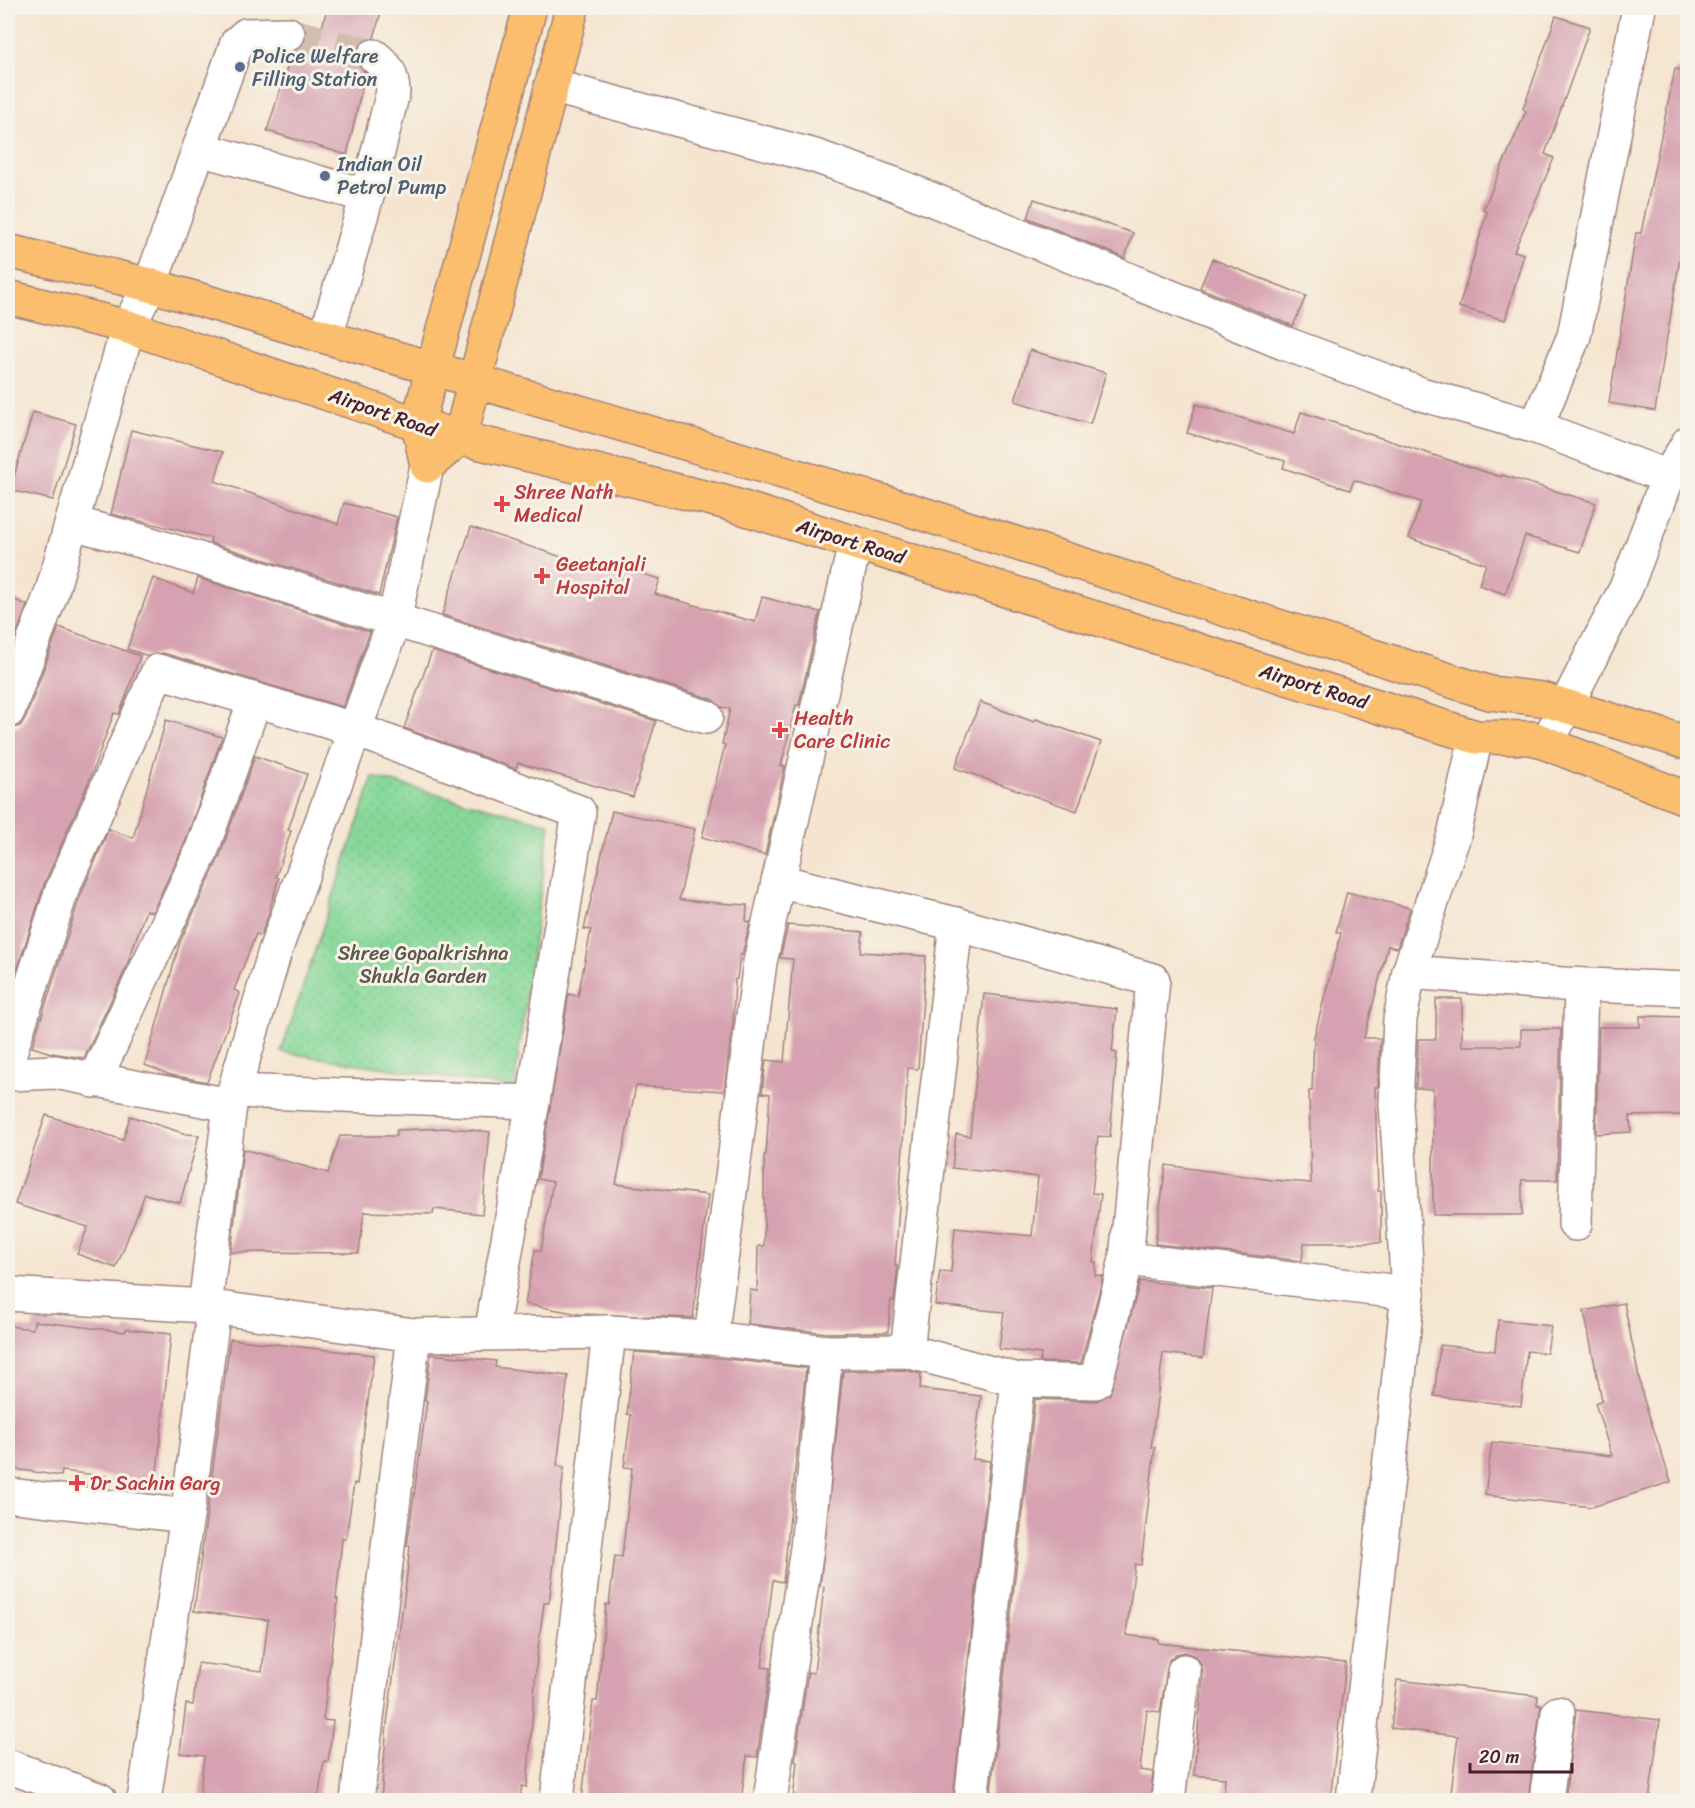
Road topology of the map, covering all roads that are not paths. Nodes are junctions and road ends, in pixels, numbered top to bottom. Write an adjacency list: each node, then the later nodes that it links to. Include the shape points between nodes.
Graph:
1 (530, 8): 14 (main road)
2 (572, 8): 6 (main road)
3 (1639, 8): 17 (street, via 1575,336)
4 (288, 34): 7 (street, via 246,35 237,43)
5 (374, 56): 8 (street, via 392,76 393,92)
6 (551, 86): 15 (main road); 17 (street, via 815,156 894,184 1294,347 1421,394)
7 (200, 149): 8 (street); 10 (street)
8 (367, 196): 13 (street)
9 (8, 251): 10 (main road)
10 (150, 285): 12 (street); 13 (main road)
11 (8, 297): 12 (main road, Airport Road)
12 (128, 327): 16 (main road, Airport Road); 22 (street)
13 (326, 336): 14 (main road)
14 (432, 368): 15 (main road); 16 (main road)
15 (473, 381): 18 (main road); 26 (main road, via 900,507 1490,693 1542,699)
16 (418, 423): 18 (main road, Airport Road); 20 (main road)
17 (1536, 428): 21 (street)
18 (460, 438): 20 (main road); 23 (main road, Airport Road, via 724,502)
19 (1688, 443): 21 (street)
20 (427, 466): 24 (street)
21 (1668, 477): 26 (street, via 1626,588)
22 (72, 523): 24 (street); 27 (street)
23 (855, 543): 30 (main road, Airport Road); 34 (street)
24 (394, 621): 28 (street); 29 (street)
25 (255, 700): 29 (street); 39 (street, via 158,671 62,890); 41 (street, via 201,852)
26 (1566, 707): 31 (street); 32 (main road)
27 (8, 711)
28 (706, 717)
29 (356, 730): 42 (street, via 275,951); 43 (street, via 579,812)
30 (1476, 736): 31 (main road, Airport Road, via 1533,738); 36 (street, via 1454,835)
31 (1547, 743): 33 (main road, Airport Road)
32 (1688, 743)
33 (1688, 799)
34 (778, 881): 35 (street); 52 (street, via 760,962)
35 (957, 924): 45 (street, via 1152,980); 53 (street)
36 (1409, 972): 37 (street); 46 (street, via 1400,1018 1396,1104)
37 (1581, 985): 38 (street); 44 (street)
38 (1688, 989)
39 (8, 1059)
40 (8, 1074): 41 (street, via 55,1072)
41 (94, 1081): 42 (street)
42 (233, 1098): 43 (street); 48 (street)
43 (533, 1102): 50 (street)
44 (1575, 1224)
45 (1126, 1259): 46 (street); 55 (street, via 1096,1382)
46 (1408, 1293): 68 (street)
47 (8, 1294): 48 (street)
48 (205, 1306): 51 (street); 57 (street, via 212,1324)
49 (609, 1332): 50 (street); 52 (street); 64 (street)
50 (491, 1333): 51 (street)
51 (414, 1335): 63 (street)
52 (711, 1338): 54 (street)
53 (907, 1351): 54 (street); 55 (street)
54 (826, 1352): 65 (street, via 807,1548)
55 (1018, 1380): 66 (street)
56 (8, 1495): 57 (street)
57 (187, 1516): 62 (street)
58 (1185, 1671): 67 (street)
59 (1558, 1713): 69 (street)
60 (8, 1766): 61 (street)
61 (100, 1800)
62 (144, 1800)
63 (357, 1800)
64 (557, 1800)
65 (770, 1800)
66 (971, 1800)
67 (1168, 1800)
68 (1353, 1800)
69 (1546, 1800)

